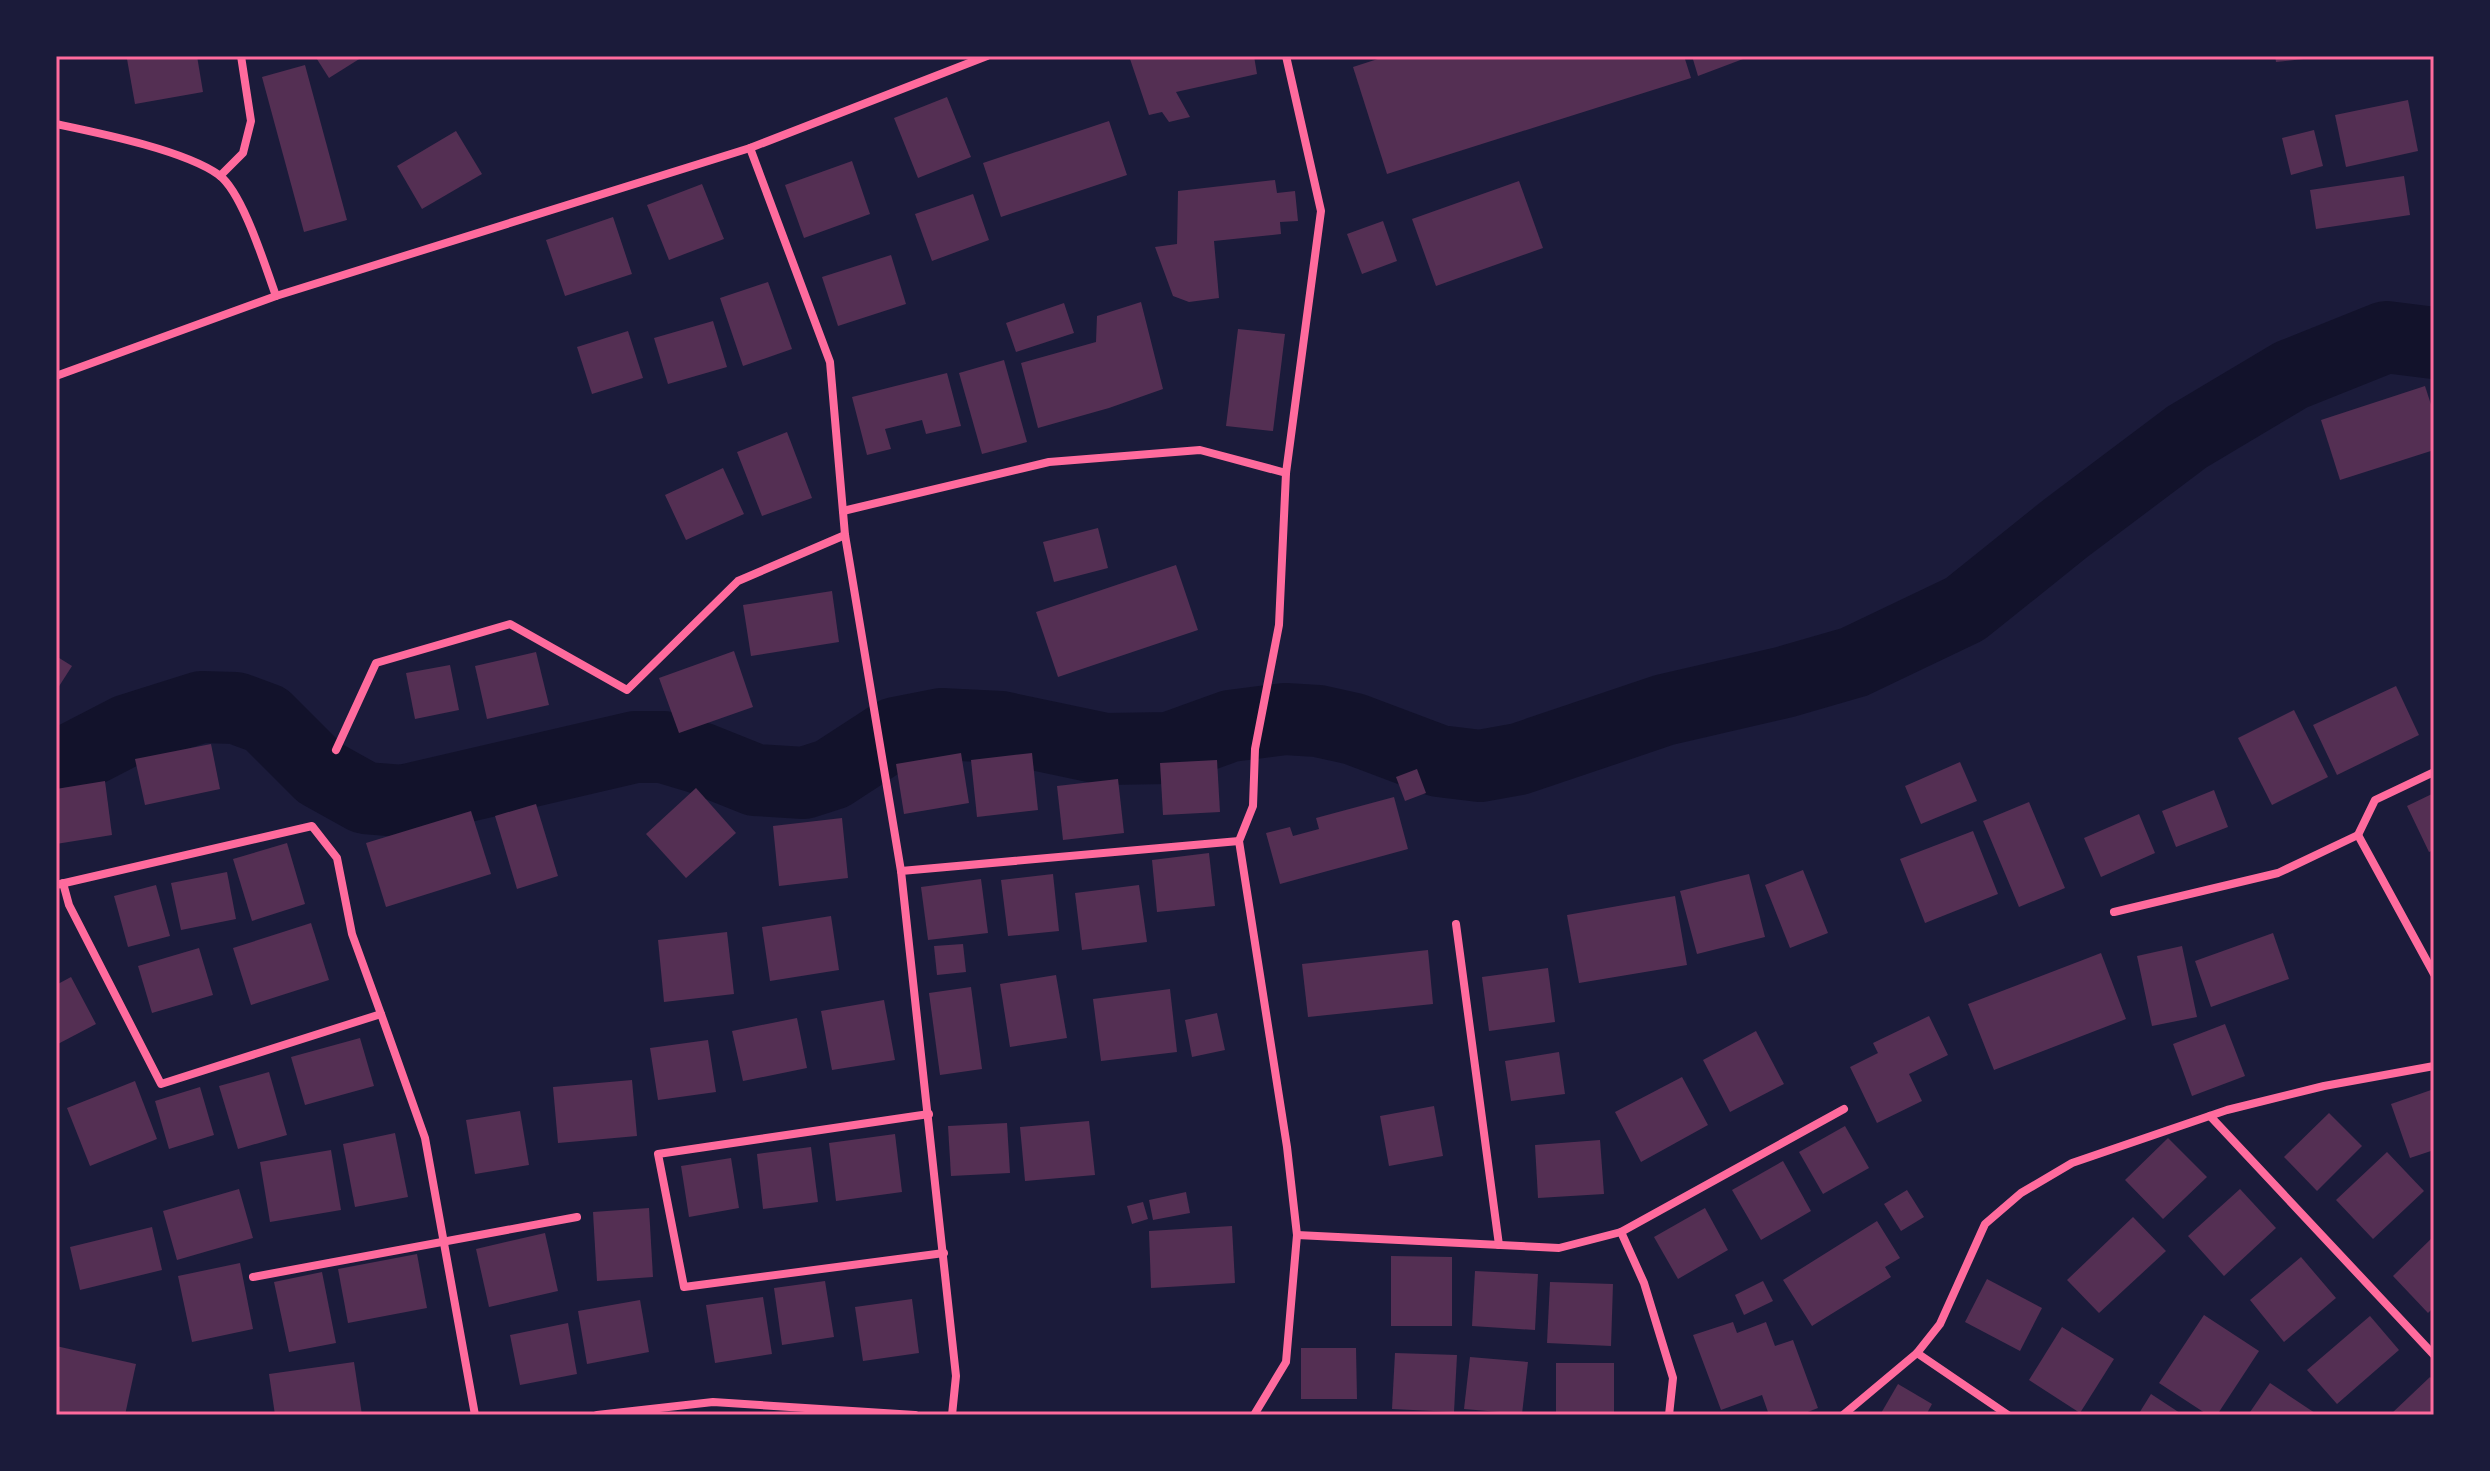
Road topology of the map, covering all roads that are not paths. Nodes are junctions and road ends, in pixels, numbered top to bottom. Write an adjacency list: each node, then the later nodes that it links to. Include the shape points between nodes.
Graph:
1 (241, 56): 6 (street, via 251,121 243,153)
2 (987, 56): 5 (street)
3 (1286, 56): 9 (street, via 1321,211)
4 (56, 124): 6 (street, via 174,154)
5 (750, 148): 7 (street); 10 (street, via 830,362)
6 (220, 176): 7 (street, via 241,204)
7 (276, 296): 8 (street)
8 (56, 376)
9 (1286, 473): 10 (street, via 1200,450 1049,462); 15 (street, via 1279,625 1255,749 1253,806)
10 (843, 511): 11 (street)
11 (845, 535): 12 (street, via 738,581 627,690 510,624 376,663); 16 (street)
12 (336, 750)
13 (2434, 772): 14 (street, via 2375,800)
14 (2358, 835): 18 (street, via 2278,873); 20 (street)
15 (1239, 841): 16 (street); 28 (street)
16 (901, 871): 24 (street)
17 (60, 884): 21 (street, via 161,1084); 21 (street, via 312,826 337,858 352,934)
18 (2114, 912)
19 (1456, 924): 30 (street)
20 (2434, 974)
21 (381, 1014): 29 (street, via 425,1138)
22 (2434, 1066): 25 (street, via 2324,1086)
23 (1844, 1109): 27 (street)
24 (929, 1114): 31 (street); 31 (street, via 658,1154 684,1287)
25 (2210, 1116): 33 (street, via 2072,1163 2021,1193 1985,1224 1940,1324); 34 (street)
26 (577, 1217): 29 (street)
27 (1621, 1232): 30 (street, via 1559,1248); 40 (street, via 1644,1283 1673,1378)
28 (1297, 1235): 30 (street); 39 (street, via 1286,1362)
29 (444, 1241): 32 (street); 35 (street)
30 (1499, 1245)
31 (944, 1253): 38 (street, via 956,1376)
32 (253, 1277)
33 (1917, 1353): 41 (street); 42 (street)
34 (2434, 1355)
35 (475, 1415)
36 (597, 1415): 37 (street, via 713,1402)
37 (915, 1415)
38 (952, 1415)
39 (1254, 1415)
40 (1669, 1415)
41 (1843, 1415)
42 (2008, 1415)

